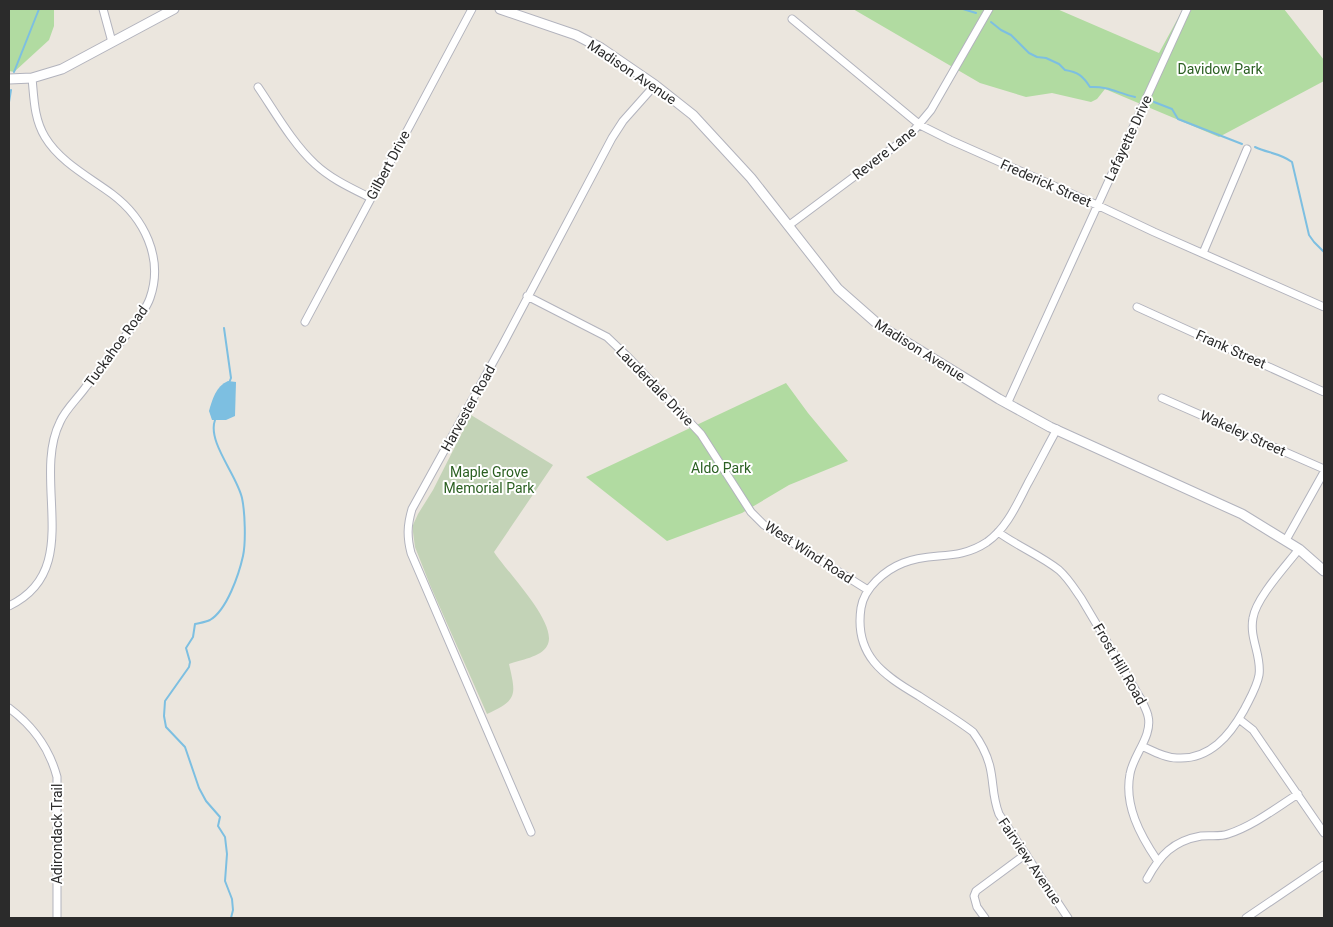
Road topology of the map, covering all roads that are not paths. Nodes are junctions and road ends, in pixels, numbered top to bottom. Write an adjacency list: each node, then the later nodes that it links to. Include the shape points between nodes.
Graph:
1 (103, 9): 8 (street)
2 (174, 9): 8 (street)
3 (472, 9): 15 (street, Gilbert Drive)
4 (500, 9): 11 (street, Madison Avenue, via 576,35 601,48)
5 (988, 9): 13 (street, Revere Lane)
6 (1187, 9): 16 (street, Lafayette Drive)
7 (792, 19): 13 (street, Frederick Street)
8 (112, 42): 9 (street, via 62,69)
9 (32, 78): 10 (street); 34 (street, Tuckahoe Road, via 38,125 45,138 57,153 114,195 136,217 147,234 154,268 150,298 141,316 60,420 52,441 50,460 50,554 42,576 28,594)
10 (9, 79)
11 (654, 85): 17 (street, Madison Avenue, via 693,115 713,136); 19 (street, Harvester Road, via 612,138)
12 (258, 87): 15 (street, via 315,164 335,180)
13 (920, 125): 16 (street, Frederick Street); 17 (street, Revere Lane)
14 (1247, 149): 18 (street)
15 (371, 198): 22 (street, Gilbert Drive)
16 (1097, 205): 18 (street, Frederick Street); 25 (street, Lafayette Drive)
17 (788, 226): 25 (street, Madison Avenue, via 838,288 880,326)
18 (1203, 254): 21 (street, Frederick Street)
19 (528, 296): 28 (street, Lauderdale Drive, via 608,337 701,434); 39 (street, Harvester Road, via 412,509 407,538 411,554)
20 (1137, 306): 23 (street, Frank Street)
21 (1324, 307)
22 (305, 322)
23 (1324, 392)
24 (1162, 398): 27 (street, Wakeley Street)
25 (1007, 404): 26 (street, Madison Avenue)
26 (1057, 429): 29 (street, via 1010,517); 30 (street, Madison Avenue, via 1242,514)
27 (1324, 470): 30 (street)
28 (751, 512): 33 (street, West Wind Road, via 764,525)
29 (998, 532): 33 (street, via 973,550 956,555 917,558 891,568); 37 (street, Frost Hill Road, via 1060,571 1081,598 1148,715 1149,726)
30 (1286, 540): 31 (street, Madison Avenue)
31 (1299, 549): 32 (street, Madison Avenue); 36 (street, via 1257,605 1252,618 1259,673)
32 (1324, 571)
33 (868, 590): 41 (street, Fairview Avenue, via 862,603 860,628 870,658 879,670 973,732 991,768 994,802 999,814)
34 (9, 606)
35 (9, 708): 45 (street, Adirondack Trail, via 36,732 57,777)
36 (1239, 719): 37 (street, via 1222,742 1194,757 1162,755); 38 (street, via 1253,730)
37 (1142, 746): 42 (street, Frost Hill Road, via 1130,772 1130,807 1147,846)
38 (1298, 794): 40 (street); 42 (street, via 1244,827 1226,835 1185,840)
39 (531, 832)
40 (1324, 833)
41 (1026, 854): 46 (street, via 976,891 974,896); 47 (street, Fairview Avenue)
42 (1157, 860): 44 (street)
43 (1324, 865): 48 (street)
44 (1147, 879)
45 (57, 918)
46 (984, 918)
47 (1068, 918)
48 (1246, 918)

